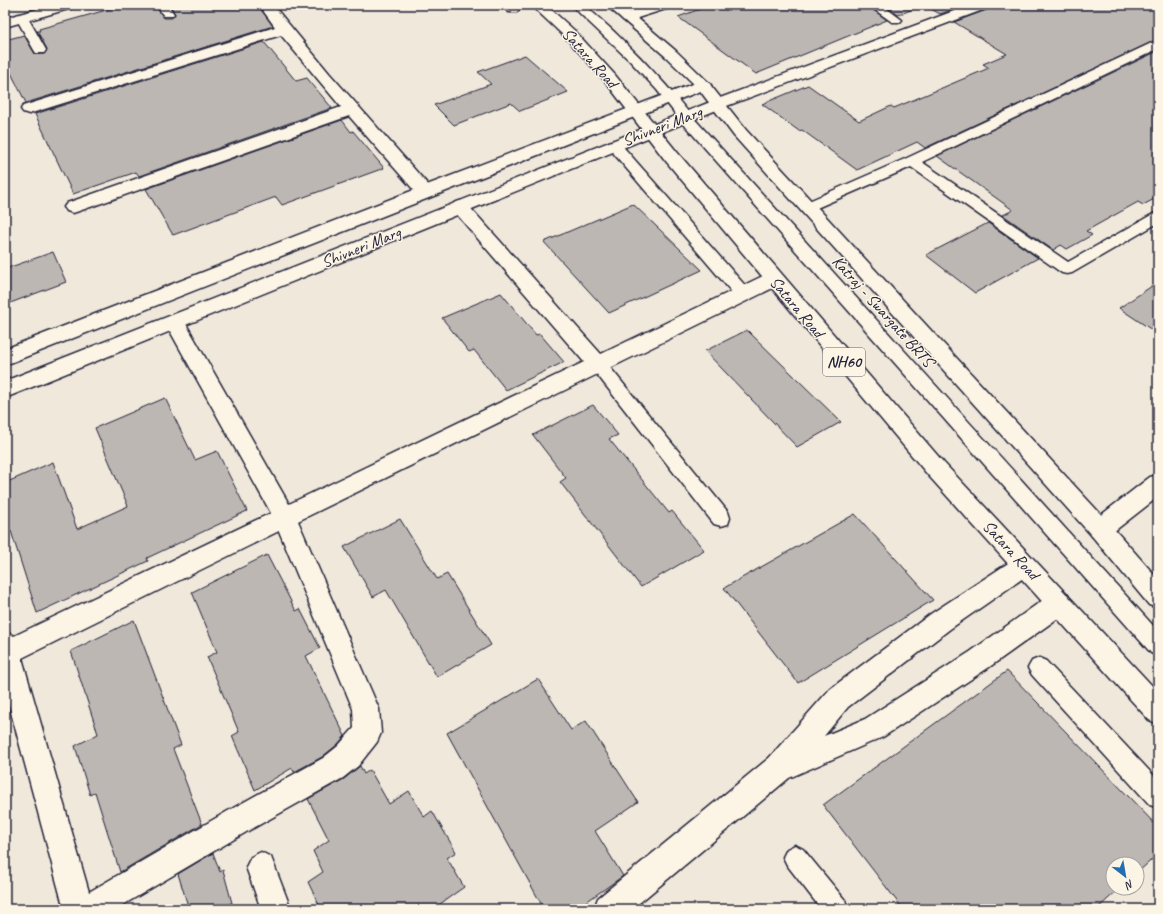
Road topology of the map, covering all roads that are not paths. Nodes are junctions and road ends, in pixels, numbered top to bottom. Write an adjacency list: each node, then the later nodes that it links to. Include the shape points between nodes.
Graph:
1 (67, 5): 8 (main road)
2 (266, 5): 13 (main road)
3 (538, 5): 21 (main road, Satara Road / NH60, via 570,34)
4 (577, 5): 17 (lane, Katraj - Swargate BRTS, via 601,24)
5 (664, 5): 9 (main road)
6 (874, 5): 11 (lane)
7 (983, 5): 18 (main road, Shivneri Marg)
8 (46, 8): 10 (main road)
9 (620, 11): 16 (main road, via 671,54)
10 (22, 18): 12 (main road); 15 (lane)
11 (896, 20)
12 (5, 23)
13 (284, 29): 19 (main road); 20 (main road)
14 (1158, 44): 25 (lane)
15 (40, 50)
16 (702, 85): 17 (main road, Shivneri Marg); 18 (main road)
17 (670, 97): 21 (main road, Shivneri Marg); 22 (lane, Katraj - Swargate BRTS)
18 (718, 104): 22 (main road, Shivneri Marg); 29 (main road, via 740,133)
19 (28, 109)
20 (352, 109): 26 (main road); 27 (main road)
21 (635, 110): 23 (main road, Satara Road / NH60); 26 (main road, Shivneri Marg)
22 (685, 117): 23 (main road, Shivneri Marg); 44 (lane, Katraj - Swargate BRTS)
23 (651, 129): 24 (main road, Shivneri Marg); 31 (main road, Satara Road / NH60)
24 (614, 145): 28 (main road, Shivneri Marg); 32 (lane)
25 (912, 161): 29 (lane); 30 (lane, via 1067,269)
26 (425, 192): 34 (main road, Shivneri Marg)
27 (74, 207)
28 (460, 207): 33 (main road, Shivneri Marg); 35 (main road)
29 (807, 207): 40 (main road)
30 (1158, 217)
31 (774, 279): 32 (main road); 41 (main road, Satara Road / NH60, via 931,463)
32 (743, 294): 35 (main road)
33 (175, 322): 36 (main road, Shivneri Marg); 38 (main road)
34 (5, 357)
35 (598, 364): 38 (main road); 39 (lane)
36 (5, 390)
37 (1158, 484): 40 (main road)
38 (285, 517): 45 (main road); 53 (main road, via 366,709 368,733 348,756 333,768)
39 (721, 518)
40 (1100, 530): 42 (main road)
41 (1024, 565): 43 (main road, Satara Road / NH60); 48 (main road, via 941,621 839,698)
42 (1158, 597)
43 (1059, 602): 47 (main road, Satara Road / NH60); 48 (main road, via 979,660 874,728)
44 (1158, 646)
45 (6, 649): 52 (main road)
46 (1039, 668): 49 (lane)
47 (1158, 711)
48 (779, 768): 55 (main road)
49 (1158, 797)
50 (795, 857): 56 (lane)
51 (261, 867): 54 (main road)
52 (79, 909)
53 (88, 909)
54 (276, 909)
55 (609, 909)
56 (836, 909)

